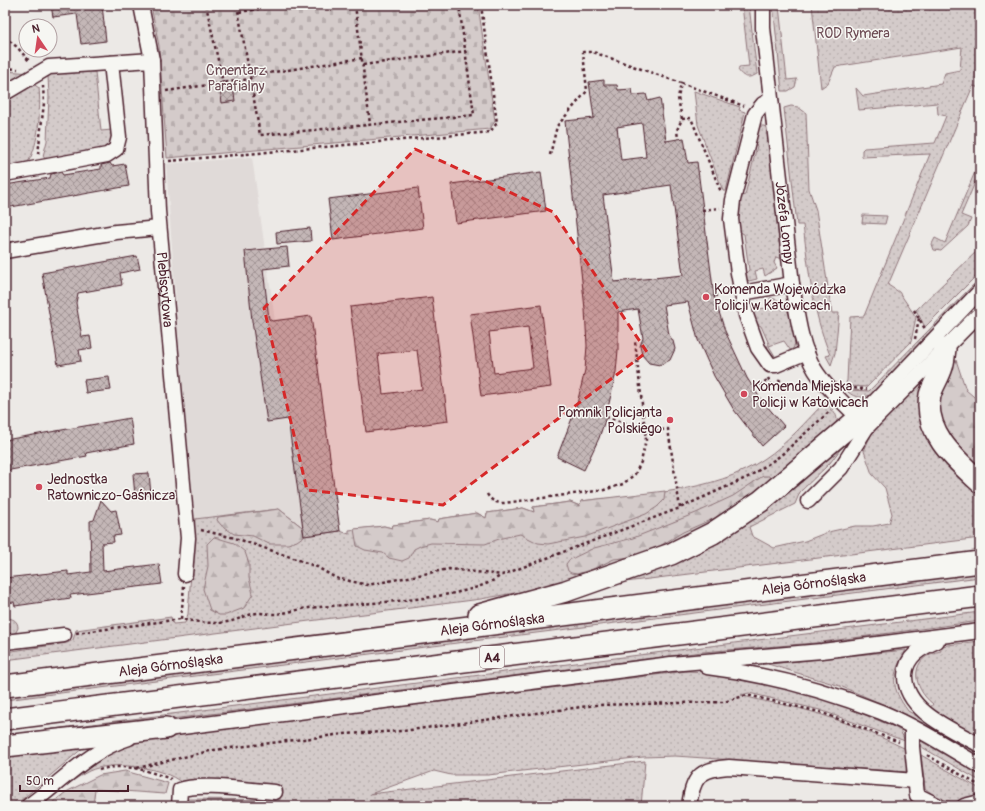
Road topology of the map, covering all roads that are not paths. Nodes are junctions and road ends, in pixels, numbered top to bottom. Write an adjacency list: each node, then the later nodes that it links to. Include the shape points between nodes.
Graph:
1 (141, 5): 3 (street, Plebiscytowa)
2 (763, 5): 6 (street, Józefa Lompy)
3 (152, 60): 4 (street); 8 (street, Plebiscytowa)
4 (111, 63): 5 (street, via 49,66 38,69); 7 (street, via 119,137 116,149 107,155)
5 (5, 93)
6 (771, 100): 10 (street, Józefa Lompy); 12 (street, via 763,104 755,114 733,200)
7 (5, 174)
8 (160, 228): 9 (street, via 116,232); 20 (street, Plebiscytowa, via 188,538)
9 (5, 251)
10 (792, 284): 12 (street); 15 (street, Józefa Lompy)
11 (980, 291): 16 (street)
12 (737, 293): 15 (street, via 758,348 770,365)
13 (980, 313): 14 (street)
14 (945, 349): 16 (street); 17 (highway, via 942,367 930,396 932,420 952,455)
15 (807, 352): 16 (street, Józefa Lompy, via 821,378)
16 (863, 422): 18 (street, via 841,468); 23 (highway, via 761,501 713,533 671,554 566,591)
17 (980, 482)
18 (808, 501)
19 (980, 562): 23 (highway, Aleja Górnośląska / A4)
20 (185, 574)
21 (980, 596): 29 (highway, A4)
22 (980, 631): 25 (street)
23 (407, 634): 28 (highway, Aleja Górnośląska / A4)
24 (64, 635): 26 (street)
25 (952, 635): 27 (street, via 822,651); 32 (street, via 921,648 913,655 906,671 907,688 915,705)
26 (5, 642)
27 (670, 664): 30 (street); 31 (street, via 732,670 779,680 881,712)
28 (5, 686)
29 (5, 719)
30 (166, 728): 33 (highway); 38 (street, via 100,750)
31 (912, 728): 34 (street); 35 (street)
32 (980, 745)
33 (5, 746)
34 (980, 766)
35 (916, 781): 40 (street, via 717,768 696,778); 41 (street, via 917,795)
36 (275, 792): 39 (street, via 185,788 180,790)
37 (980, 802): 42 (street)
38 (24, 803)
39 (178, 806)
40 (689, 806)
41 (939, 806)
42 (964, 806)

